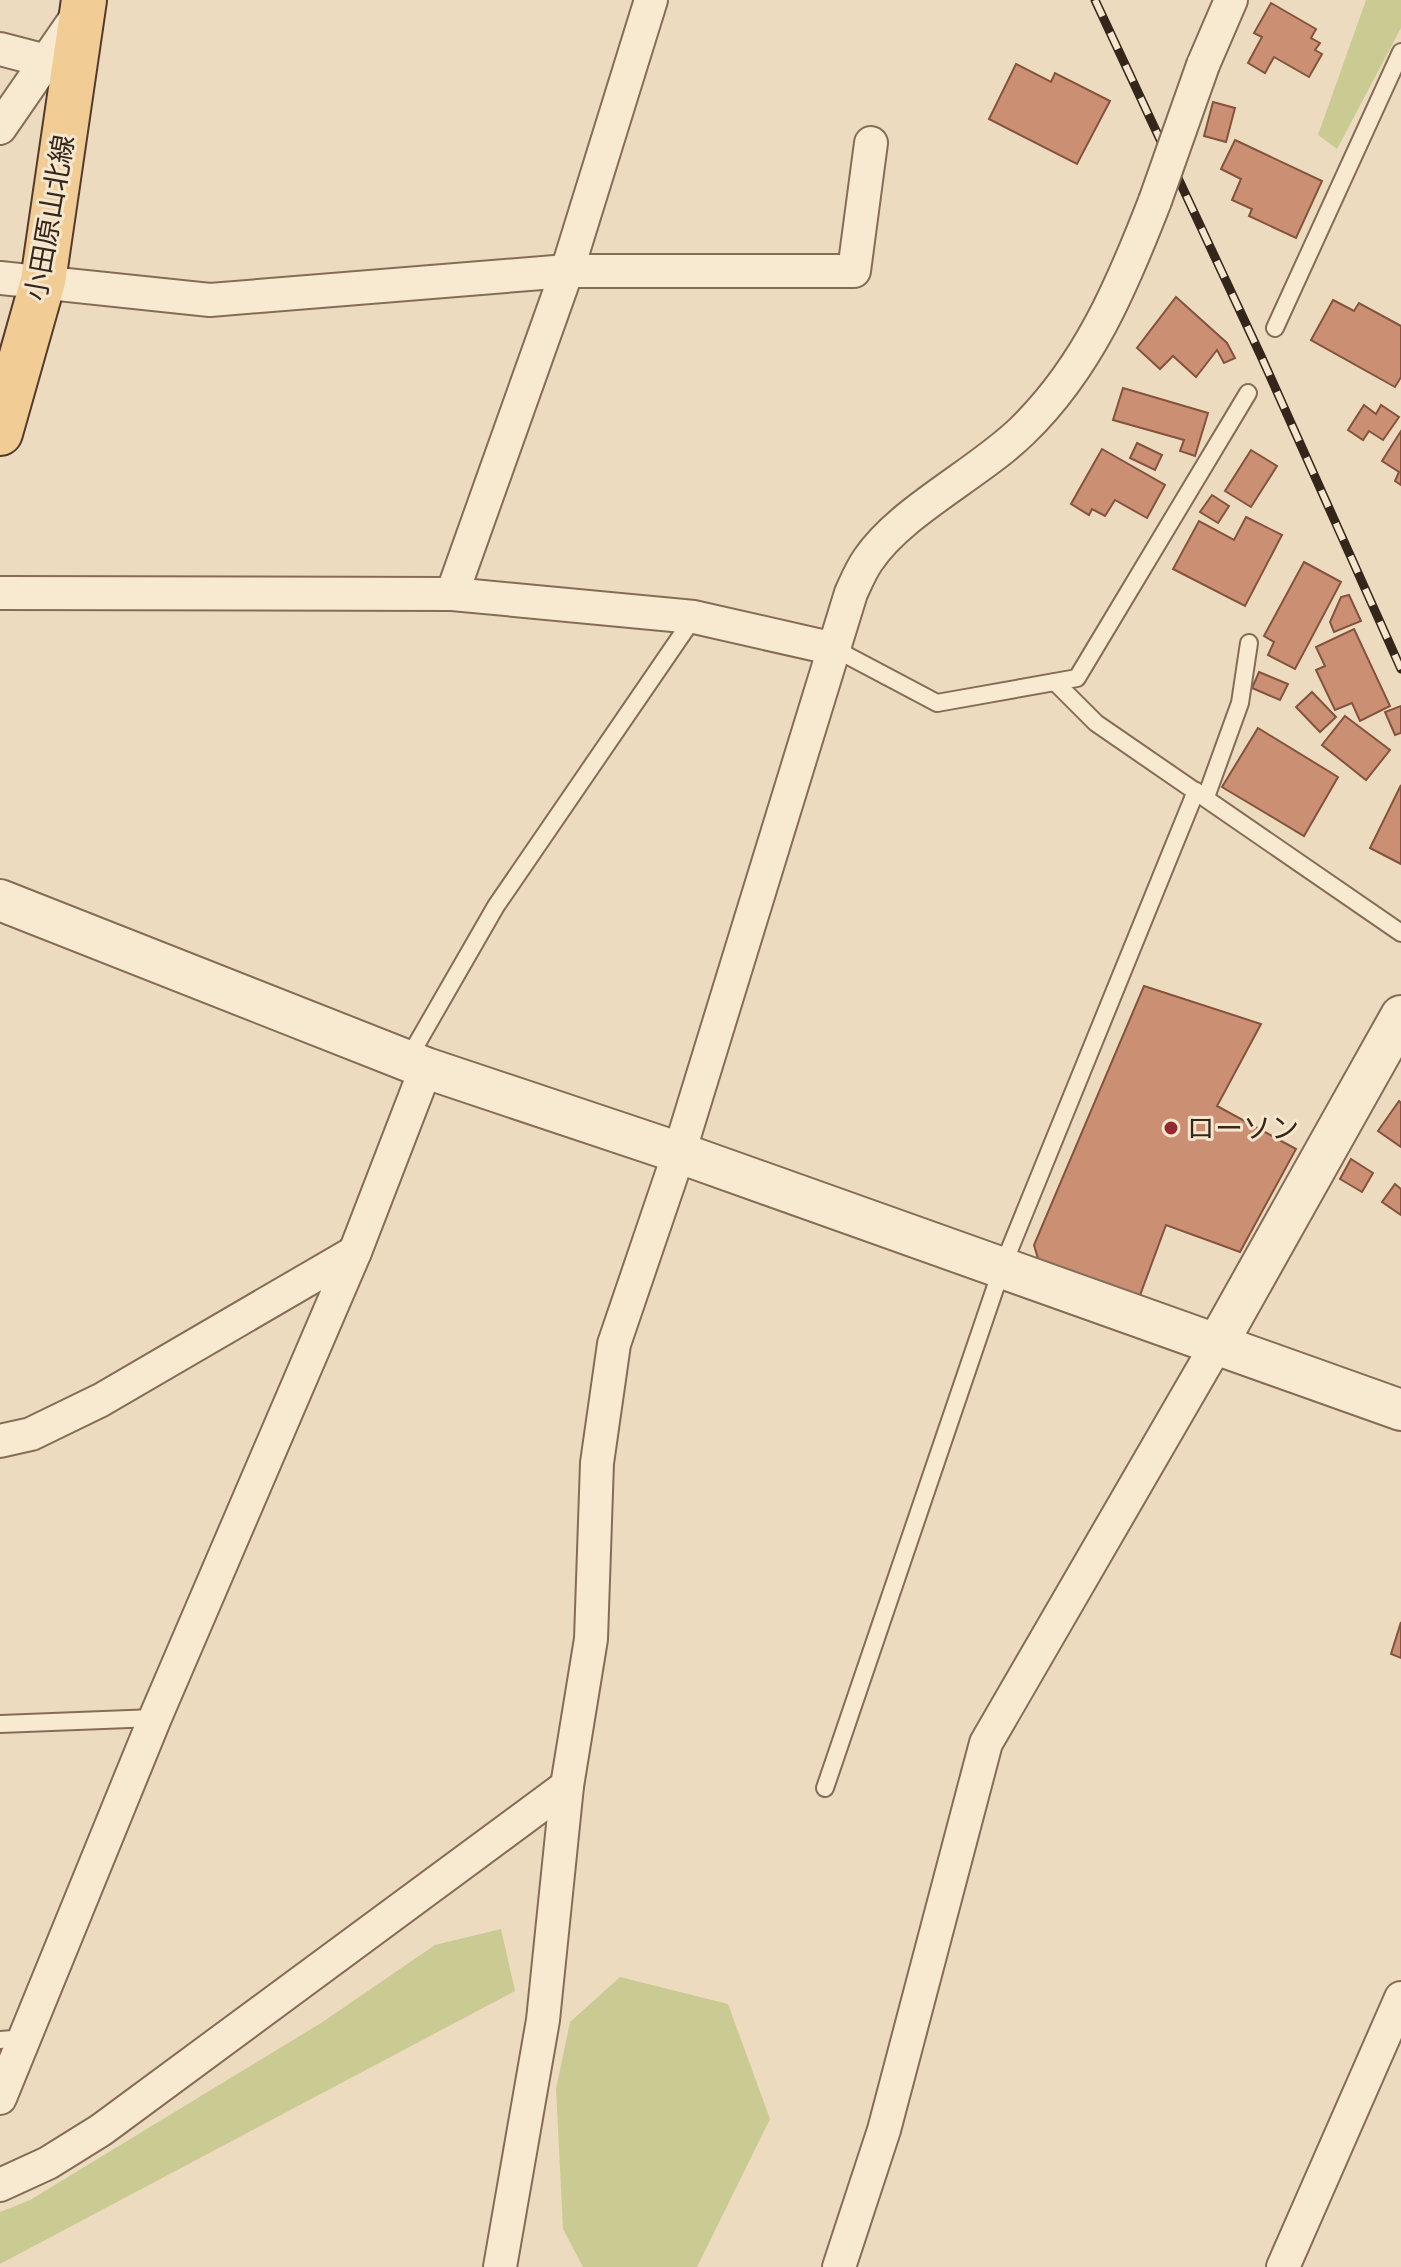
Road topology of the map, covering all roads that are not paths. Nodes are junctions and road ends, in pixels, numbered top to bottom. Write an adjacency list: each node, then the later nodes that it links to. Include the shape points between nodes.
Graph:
1 (651, 0): 9 (street)
2 (1231, 0): 19 (street, bridge, via 1120,291 1079,365 1021,432 890,536 868,560 851,593)
3 (84, 2): 6 (street); 11 (main road, 小田原山北線)
4 (0, 49): 6 (street)
5 (1401, 52): 12 (lane)
6 (46, 61): 7 (street)
7 (0, 128)
8 (871, 143): 9 (street, via 854,271)
9 (567, 271): 11 (street, via 210,300); 16 (street)
10 (0, 278): 11 (street)
11 (43, 281): 14 (main road, 小田原山北線)
12 (1275, 328)
13 (1248, 393): 20 (lane, via 1077,678)
14 (0, 433)
15 (0, 593): 16 (street)
16 (452, 594): 17 (street)
17 (694, 617): 19 (street); 25 (lane, via 496,906)
18 (1249, 643): 21 (lane, via 1240,703)
19 (835, 649): 20 (lane, via 937,703); 26 (street)
20 (1055, 682): 21 (lane, via 1096,723)
21 (1201, 794): 23 (lane); 28 (lane)
22 (0, 900): 25 (street)
23 (1401, 933)
24 (1401, 1016): 29 (street)
25 (417, 1063): 26 (street); 27 (street)
26 (679, 1153): 28 (street); 34 (street, via 614,1344 597,1463 591,1639)
27 (355, 1252): 31 (street, via 101,1400 31,1434); 32 (street)
28 (1002, 1268): 29 (street); 35 (lane)
29 (1216, 1346): 30 (street); 41 (street, via 986,1743 884,2130)
30 (1401, 1410)
31 (0, 1441)
32 (155, 1718): 33 (lane); 37 (street)
33 (0, 1724)
34 (567, 1786): 39 (street, via 101,2130); 40 (street, via 543,2020)
35 (825, 1788)
36 (1401, 1998): 42 (street)
37 (12, 2039): 38 (street)
38 (0, 2098)
39 (0, 2185)
40 (500, 2267)
41 (839, 2267)
42 (1283, 2267)

